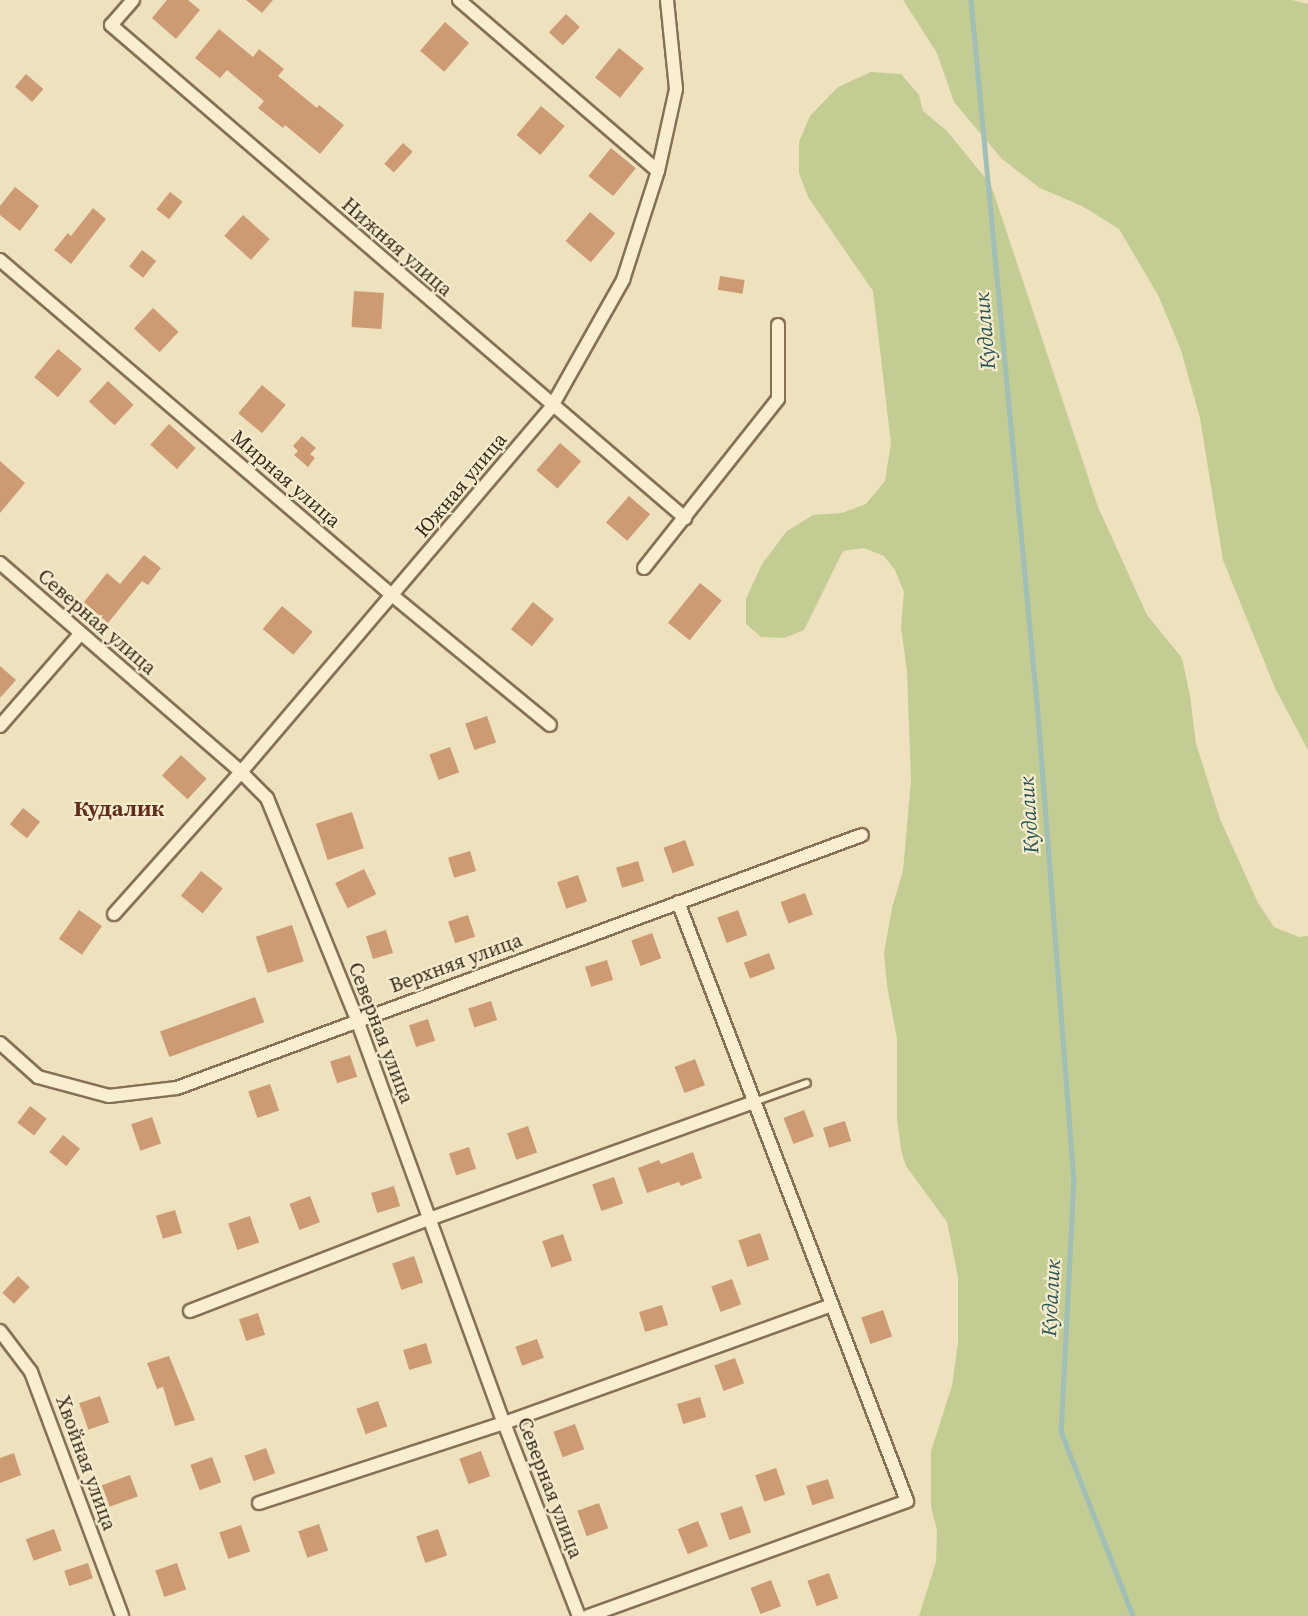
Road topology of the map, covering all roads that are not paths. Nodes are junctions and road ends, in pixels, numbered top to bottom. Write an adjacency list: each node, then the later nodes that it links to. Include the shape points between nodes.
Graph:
1 (132, 0): 7 (street, Нижняя улица, via 111,25)
2 (459, 0): 4 (street)
3 (667, 0): 4 (street, Южная улица, via 676,89)
4 (658, 171): 7 (street, Южная улица, via 623,280)
5 (0, 260): 11 (street, Мирная улица)
6 (778, 325): 8 (street, via 778,399)
7 (552, 406): 8 (street, Нижняя улица); 11 (street, Южная улица)
8 (685, 518): 10 (street)
9 (0, 563): 12 (street, Северная улица)
10 (644, 568)
11 (393, 596): 13 (street, Мирная улица); 15 (street, Южная улица)
12 (81, 633): 14 (street); 15 (street, Северная улица)
13 (550, 724)
14 (0, 726)
15 (241, 772): 18 (street, Южная улица); 19 (street, Северная улица, via 267,798)
16 (862, 835): 17 (street, Верхняя улица)
17 (678, 902): 19 (street, Верхняя улица); 22 (street)
18 (114, 914)
19 (357, 1020): 20 (street, Верхняя улица, via 177,1088 109,1096 38,1077); 23 (street, Северная улица)
20 (0, 1043)
21 (807, 1083): 22 (lane)
22 (754, 1102): 23 (street); 24 (street)
23 (429, 1220): 25 (street); 27 (street, Северная улица)
24 (831, 1305): 27 (street); 31 (street, via 907,1501)
25 (190, 1311)
26 (0, 1331): 29 (street, Хвойная улица, via 31,1372)
27 (504, 1423): 28 (street); 30 (street, Северная улица)
28 (259, 1503)
29 (122, 1616)
30 (579, 1616)
31 (588, 1616)

